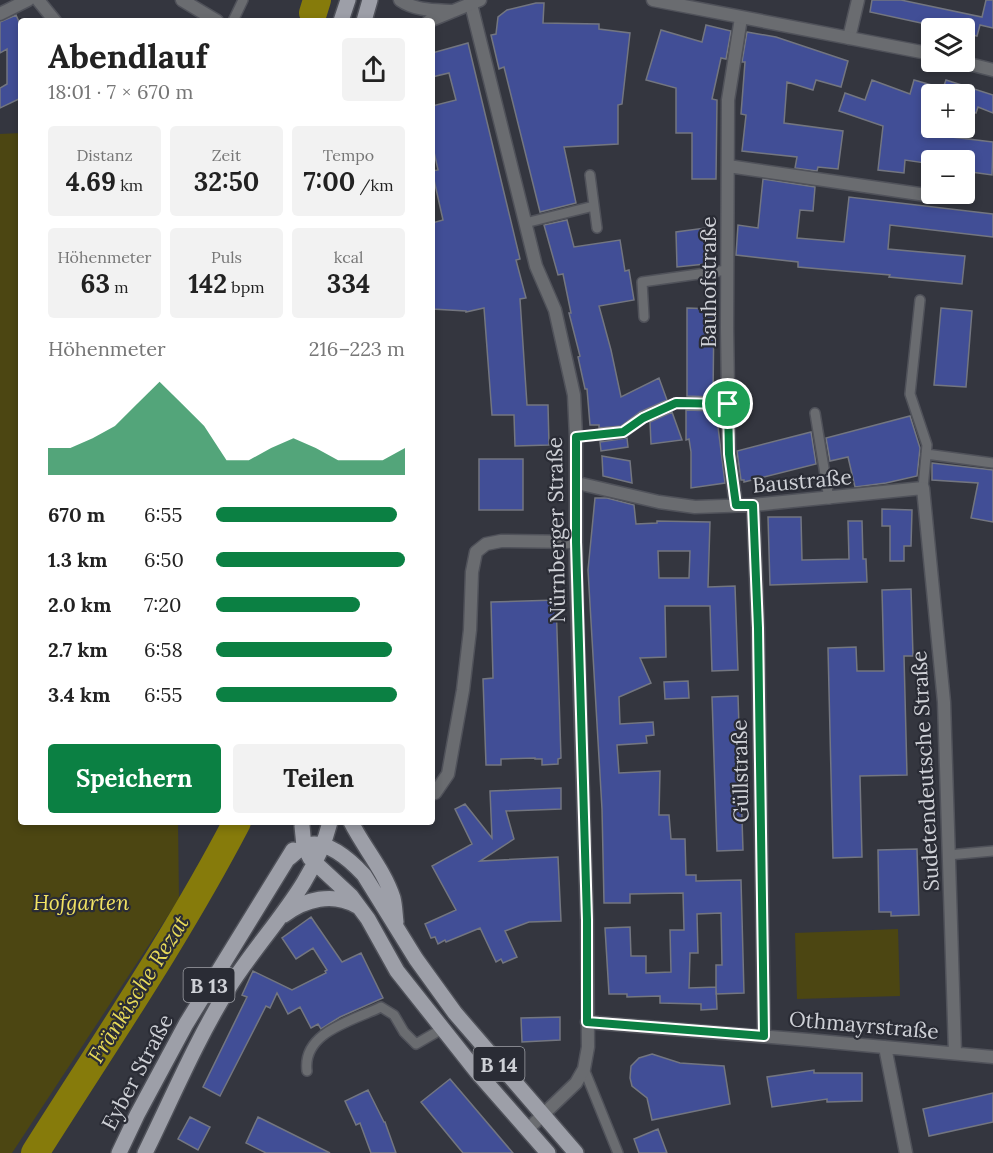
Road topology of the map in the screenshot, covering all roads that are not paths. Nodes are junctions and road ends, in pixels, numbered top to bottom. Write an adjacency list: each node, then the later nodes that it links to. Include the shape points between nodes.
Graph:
1 (28, 0): 12 (street)
2 (38, 0): 13 (street)
3 (182, 0): 14 (street)
4 (243, 0): 15 (lane)
5 (348, 0): 16 (main road)
6 (370, 0): 17 (main road)
7 (399, 0): 11 (street, via 423,9)
8 (657, 0): 19 (street)
9 (858, 0): 20 (street)
10 (474, 1): 11 (street); 28 (street, Nürnberger Straße)
11 (453, 11): 18 (street)
12 (0, 14)
13 (53, 18)
14 (212, 18)
15 (235, 18)
16 (342, 18)
17 (365, 18)
18 (435, 18)
19 (741, 18): 20 (street); 24 (street, Bauhofstraße, via 728,100)
20 (849, 38): 21 (street)
21 (921, 52)
22 (975, 66): 23 (street)
23 (993, 70)
24 (728, 166): 26 (street); 30 (street, Bauhofstraße)
25 (590, 175): 27 (lane)
26 (921, 194)
27 (594, 206): 28 (lane); 29 (lane)
28 (525, 223): 35 (street, Nürnberger Straße, via 536,266 555,310 574,395)
29 (597, 228)
30 (728, 270): 32 (lane, via 642,282); 33 (street, Bauhofstraße)
31 (920, 300): 36 (lane, via 910,394 927,445)
32 (644, 317)
33 (728, 404): 35 (lane, via 676,403 623,432); 41 (street, Bauhofstraße)
34 (815, 413): 40 (lane)
35 (576, 437): 38 (street, Nürnberger Straße)
36 (926, 454): 37 (lane); 39 (lane)
37 (993, 463)
38 (577, 483): 41 (street, Baustraße, via 658,502 695,507); 43 (street, Nürnberger Straße)
39 (924, 488): 40 (street, Baustraße); 52 (street, Sudetendeutsche Straße, via 945,702)
40 (829, 499): 42 (street, Baustraße)
41 (736, 505): 42 (street, Baustraße)
42 (753, 505): 60 (street, Güllstraße)
43 (576, 542): 44 (street, via 501,541 486,544 476,552 463,690 448,774); 58 (street, Nürnberger Straße)
44 (435, 793)
45 (302, 825): 49 (main road, B 14)
46 (302, 825): 53 (main road, B 13)
47 (329, 825): 50 (main road, Eyber Straße / B 13)
48 (353, 825): 57 (main road, B 14, via 391,892)
49 (304, 846): 50 (main road, B 14); 53 (main road); 54 (main road, B 14)
50 (323, 846): 54 (main road, Eyber Straße / B 13); 57 (main road, B 14, via 353,863)
51 (993, 850): 52 (lane)
52 (948, 855): 62 (street, Sudetendeutsche Straße)
53 (288, 859): 68 (main road, Eyber Straße / B 13, via 186,1024)
54 (315, 863): 55 (main road, B 14); 56 (main road, Eyber Straße / B 13)
55 (359, 907): 56 (main road, B 13, via 344,899 321,898 299,906); 59 (main road, B 14, via 397,971)
56 (273, 924): 69 (main road, Eyber Straße / B 13, via 217,1006)
57 (396, 925): 66 (main road, B 14, via 455,1013)
58 (587, 1022): 60 (street, Othmayrstraße); 64 (street, Nürnberger Straße)
59 (442, 1029): 65 (lane, via 416,1044 394,1015 381,1007 320,1035 308,1054); 67 (main road, B 14)
60 (764, 1036): 61 (street, Othmayrstraße)
61 (885, 1047): 62 (street, Othmayrstraße); 73 (street)
62 (955, 1053): 63 (street, Othmayrstraße)
63 (993, 1058)
64 (584, 1069): 66 (street, via 576,1083); 72 (lane, Nürnberger Straße)
65 (307, 1071)
66 (543, 1115): 67 (street); 71 (main road, B 14)
67 (528, 1130): 70 (main road, B 14)
68 (119, 1153)
69 (145, 1153)
70 (548, 1153)
71 (576, 1153)
72 (618, 1153)
73 (906, 1153)

